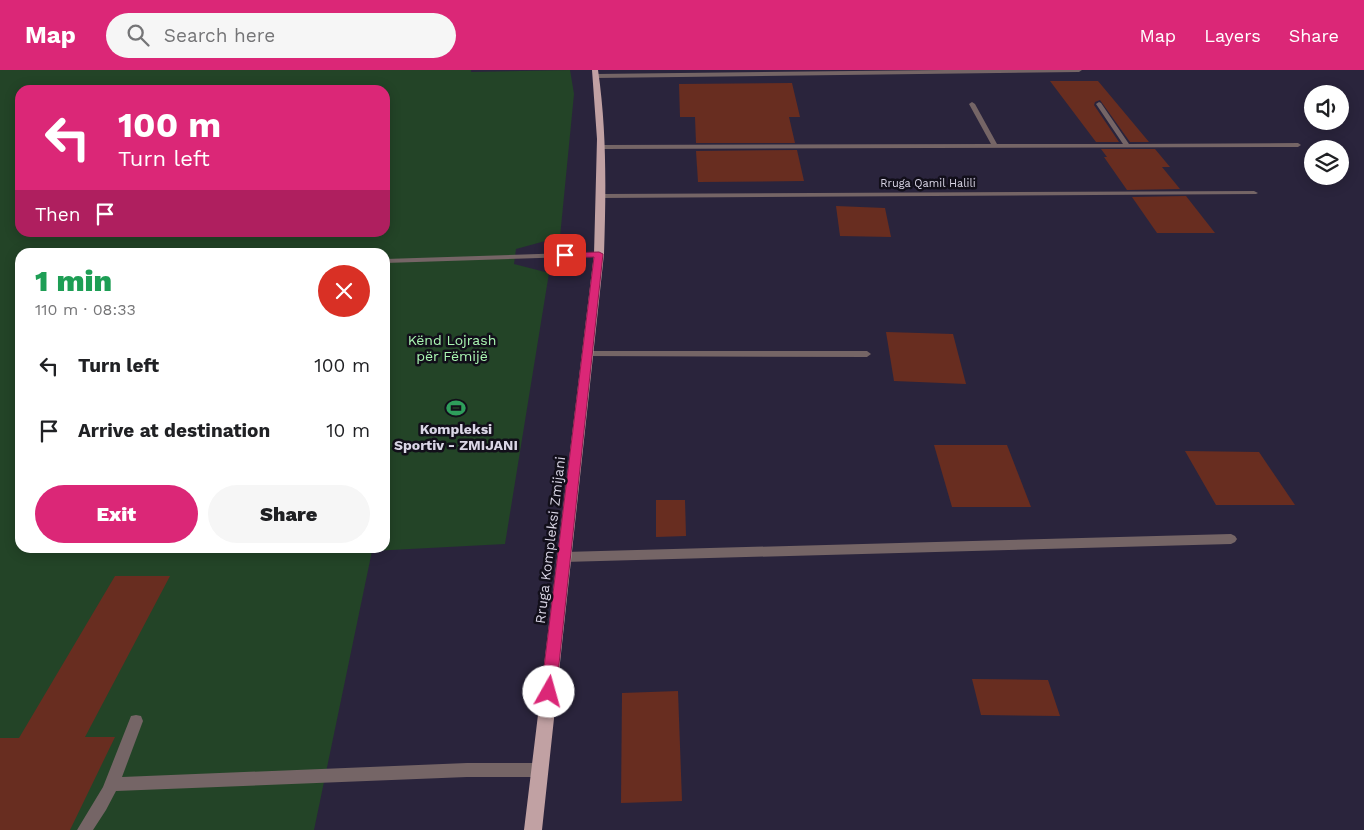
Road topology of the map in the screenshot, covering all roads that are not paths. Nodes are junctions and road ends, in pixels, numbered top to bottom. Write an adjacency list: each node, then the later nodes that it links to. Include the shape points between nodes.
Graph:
1 (1079, 70): 2 (lane)
2 (596, 73): 8 (main road)
3 (972, 104): 6 (lane)
4 (1098, 104): 7 (lane)
5 (1298, 145): 7 (lane)
6 (995, 146): 7 (lane); 8 (lane)
7 (1126, 146)
8 (602, 147): 10 (main road)
9 (1254, 193): 10 (lane, Rruga Qamil Halili)
10 (602, 196): 11 (main road)
11 (599, 254): 12 (lane); 13 (main road, Rruga Kompleksi Zmijani)
12 (390, 261)
13 (588, 354): 14 (lane); 16 (main road, Rruga Kompleksi Zmijani)
14 (867, 354)
15 (1231, 539): 16 (lane)
16 (564, 557): 18 (main road, Rruga Kompleksi Zmijani)
17 (136, 721): 19 (lane)
18 (540, 770): 19 (lane, via 458,770); 21 (main road, Rruga Kompleksi Zmijani)
19 (112, 784): 20 (lane)
20 (84, 830)
21 (533, 830)

